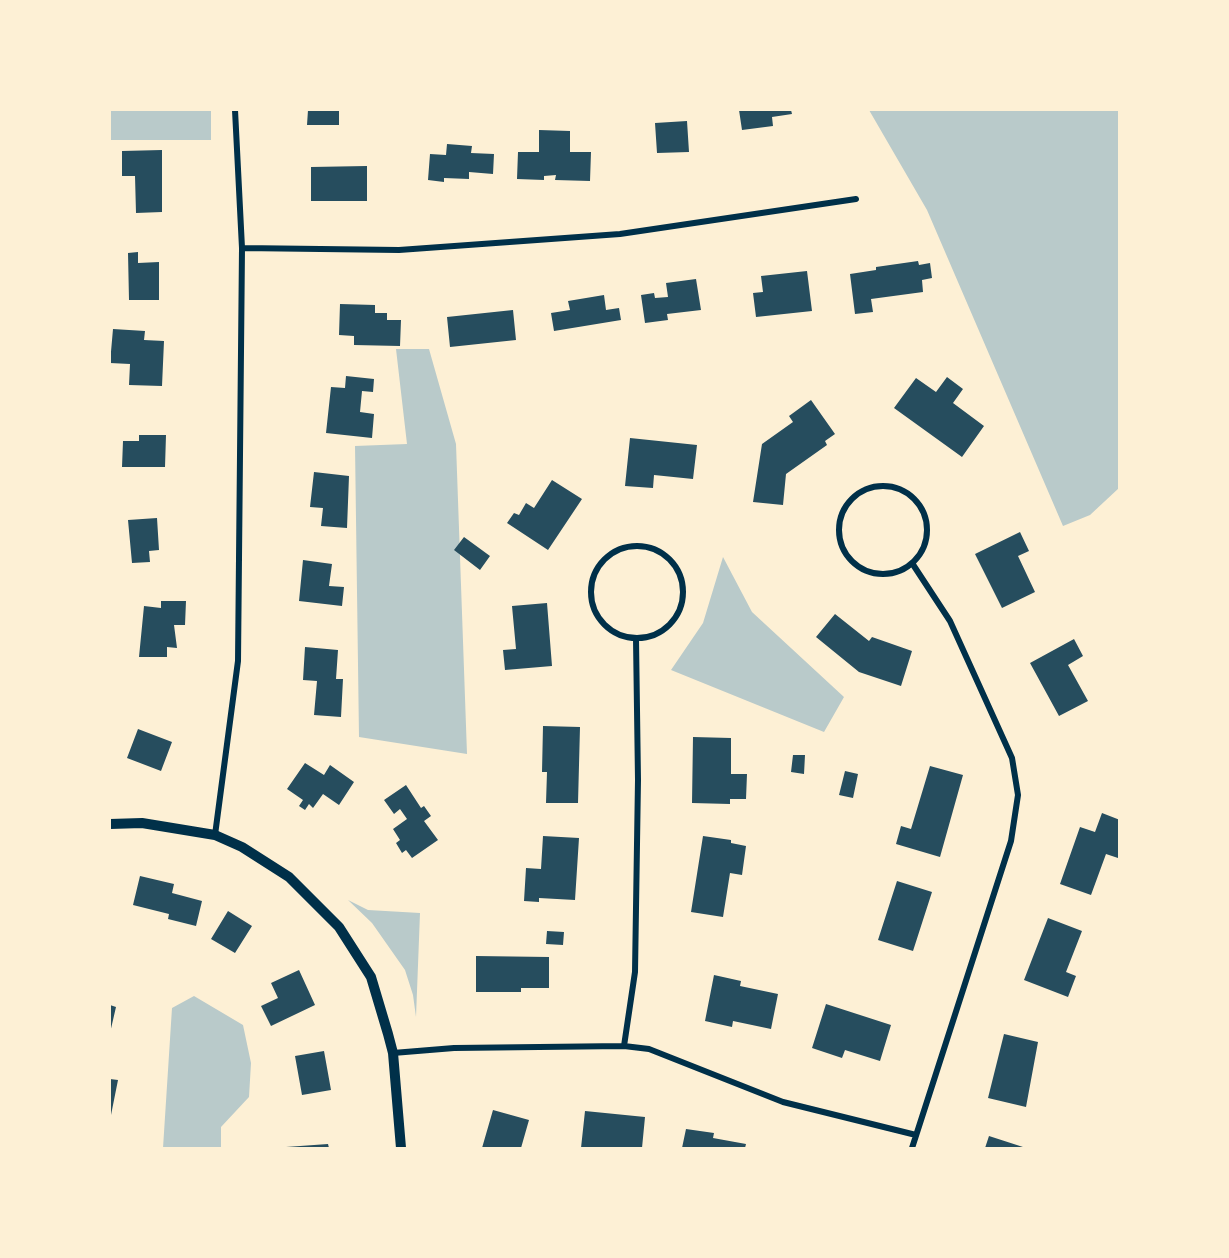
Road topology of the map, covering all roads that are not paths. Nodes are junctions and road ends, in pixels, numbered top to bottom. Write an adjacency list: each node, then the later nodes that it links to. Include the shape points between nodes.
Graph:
1 (235, 110): 3 (street)
2 (856, 199): 3 (street, via 620,234 399,250)
3 (242, 248): 7 (street, via 238,661)
4 (912, 563): 4 (street, via 927,537 922,508 900,488 870,487 856,494 839,521 844,552 868,572 899,571); 10 (street, via 955,632 1012,758 1018,795 1011,841)
5 (636, 639): 5 (street, via 650,637 674,621 684,594 682,580 672,562 654,549 640,545 625,547 606,558 593,576 590,590 592,606 608,630); 8 (street, via 635,972)
6 (110, 824): 7 (street, via 142,823)
7 (215, 835): 9 (street, via 289,877 339,927 371,977)
8 (624, 1046): 9 (street, via 454,1048); 10 (street, via 649,1049 783,1102)
9 (393, 1053): 11 (street)
10 (916, 1136): 12 (street)
11 (401, 1149)
12 (912, 1149)

